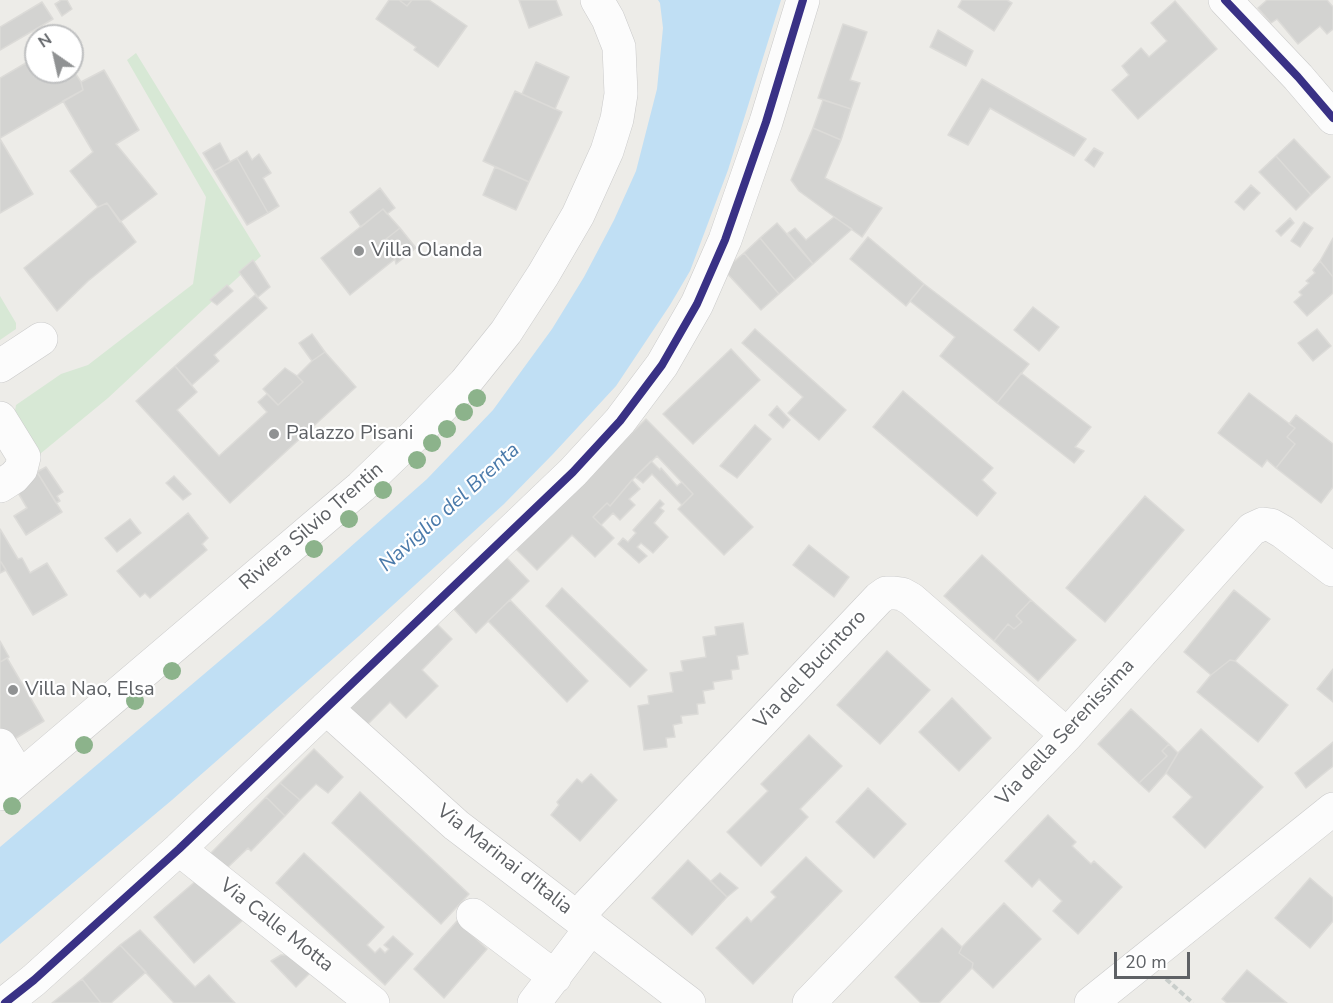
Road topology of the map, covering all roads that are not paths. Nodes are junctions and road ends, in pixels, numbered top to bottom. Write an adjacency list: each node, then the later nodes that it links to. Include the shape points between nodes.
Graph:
1 (597, 0): 13 (street, Riviera Silvio Trentin, via 619,47 621,94 617,119 583,206 506,332 465,383 361,487)
2 (802, 0): 10 (street, via 725,240 697,304 662,365 620,421 573,472)
3 (1225, 0): 4 (street)
4 (1333, 118)
5 (40, 339): 6 (street)
6 (0, 366)
7 (0, 418): 8 (street, via 24,457 21,469)
8 (0, 486)
9 (1333, 570): 11 (street, Via della Serenissima, via 1271,525 1252,529)
10 (326, 708): 15 (street); 17 (street, Via Marinai d'Italia, via 456,825)
11 (1067, 735): 17 (street, Via del Bucintoro, via 911,599 886,593 589,904); 23 (street, Via della Serenissima)
12 (0, 745): 13 (street)
13 (10, 785)
14 (1326, 827): 24 (street)
15 (179, 849): 19 (street); 20 (street, Via Calle Motta)
16 (473, 915): 18 (street)
17 (584, 923): 18 (street); 22 (street, Via Marinai d'Italia)
18 (555, 976): 21 (street)
19 (5, 1003)
20 (373, 1003)
21 (534, 1003)
22 (689, 1003)
23 (809, 1003)
24 (1091, 1003)

